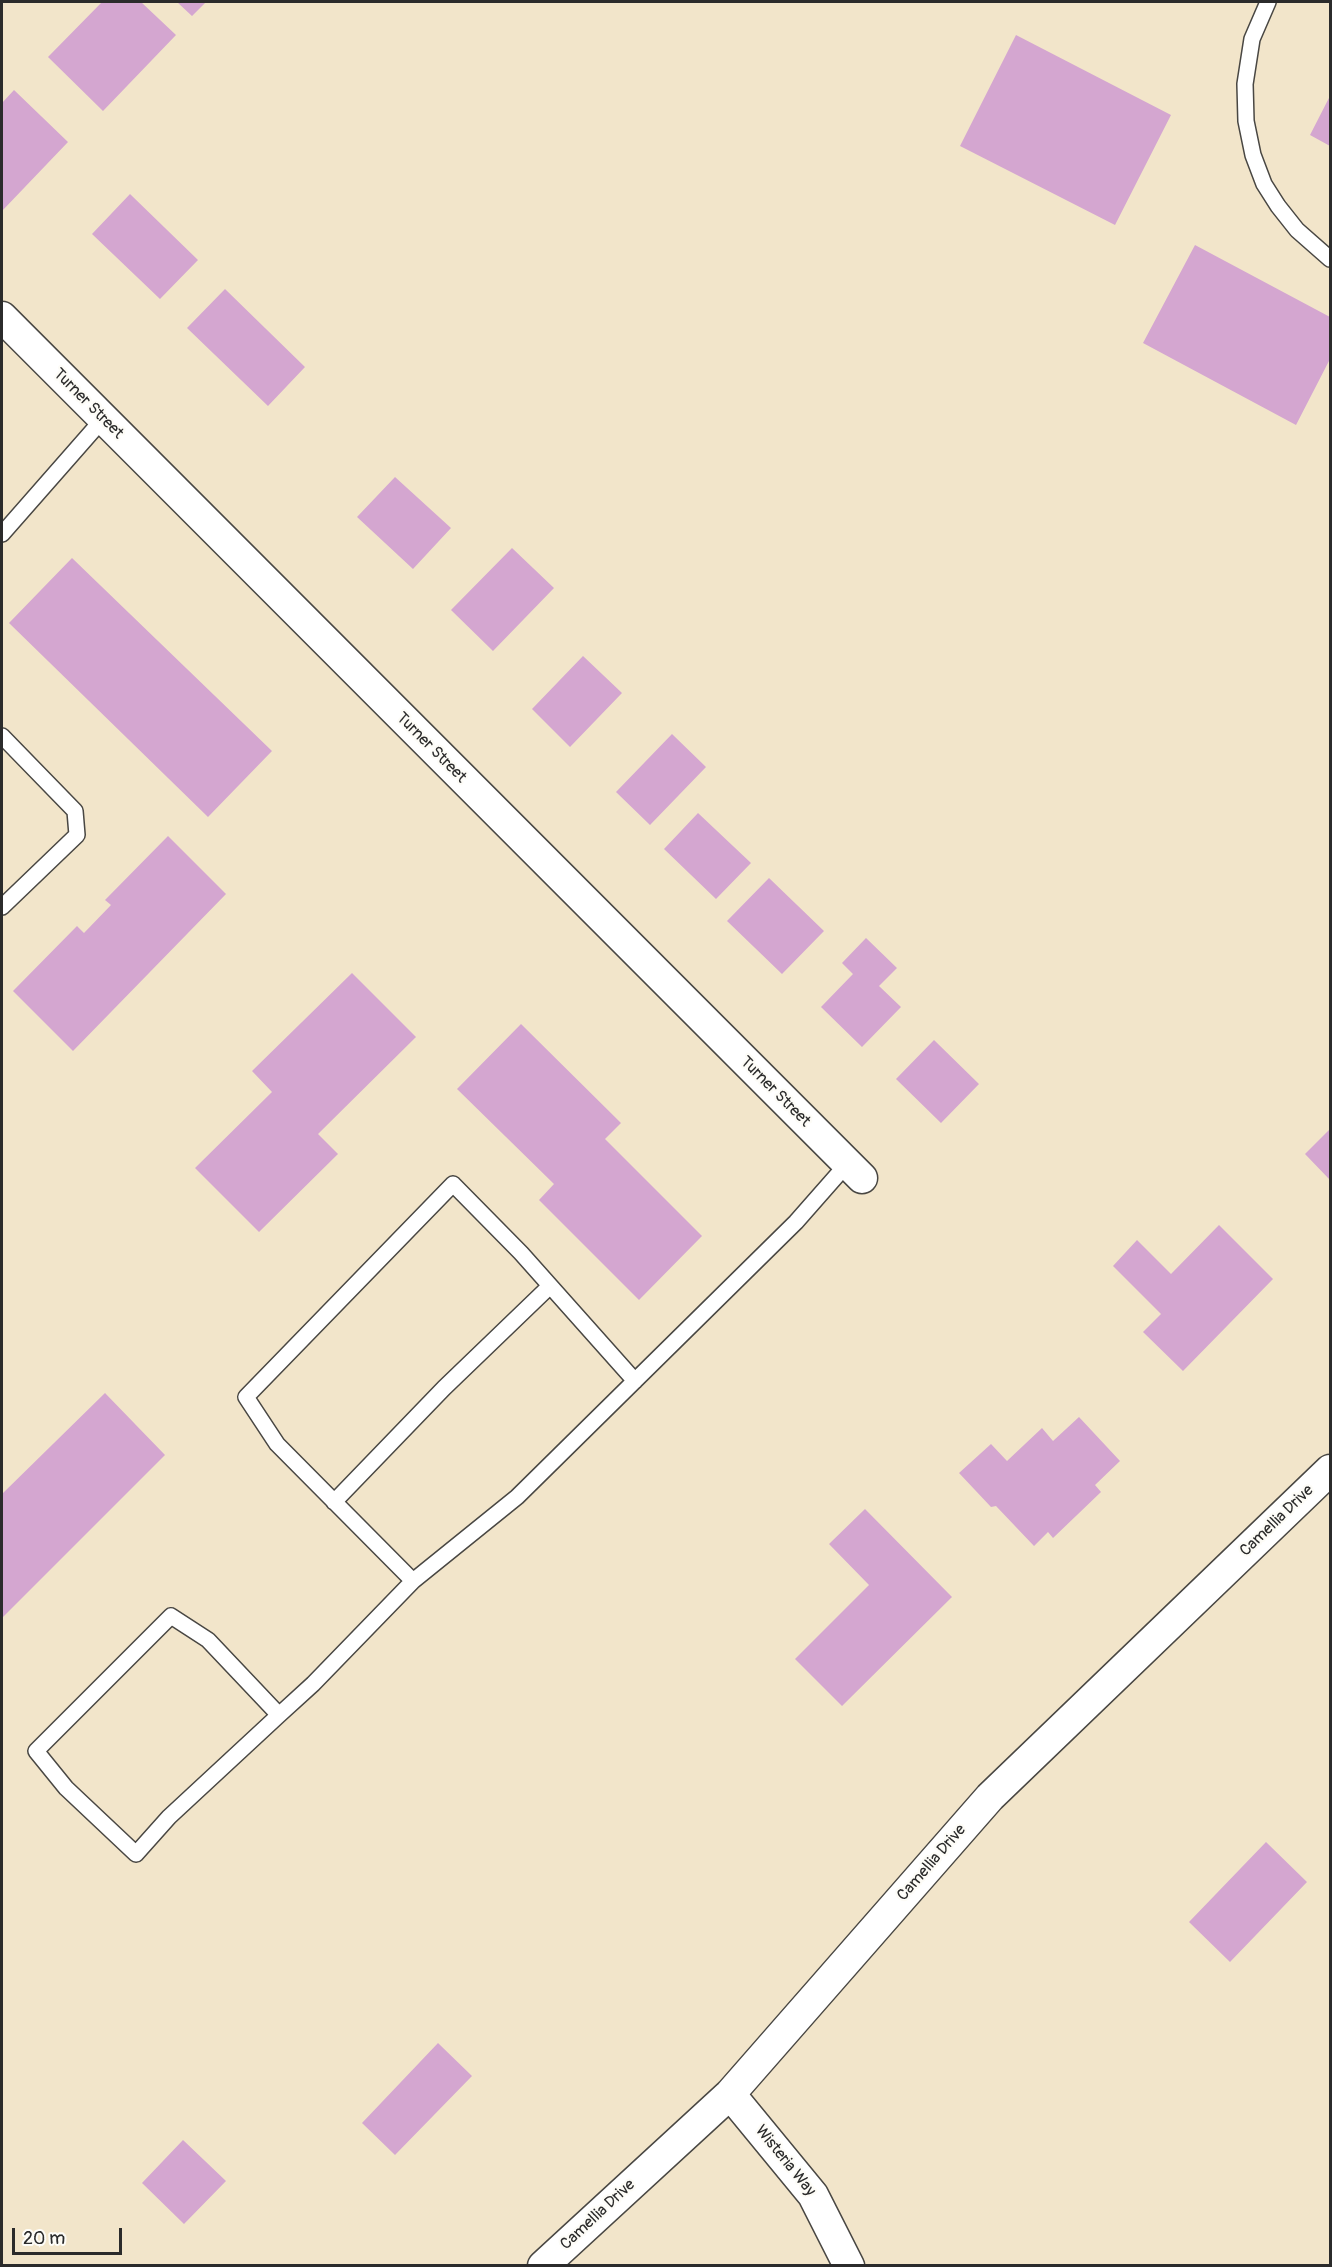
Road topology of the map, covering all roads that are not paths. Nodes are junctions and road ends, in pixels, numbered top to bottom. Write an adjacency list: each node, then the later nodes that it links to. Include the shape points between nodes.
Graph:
1 (1268, 2): 2 (lane, via 1252,39 1245,84 1246,121 1254,155 1278,206 1297,230)
2 (1330, 258)
3 (2, 317): 4 (street, Turner Street)
4 (103, 419): 5 (lane); 8 (street, Turner Street)
5 (2, 534)
6 (2, 736): 7 (lane, via 75,812 77,835)
7 (2, 907)
8 (854, 1171): 10 (lane, via 796,1222)
9 (550, 1286): 10 (lane); 12 (lane); 12 (lane, via 453,1184 246,1397 277,1444)
10 (635, 1381): 13 (lane, via 517,1497)
11 (1330, 1470): 15 (street, Camellia Drive, via 990,1797)
12 (334, 1502): 13 (lane)
13 (413, 1581): 14 (lane)
14 (279, 1715): 14 (lane, via 169,1817 136,1854 66,1788 36,1751 171,1616 208,1640)
15 (730, 2094): 16 (street, Camellia Drive); 17 (street, Wisteria Way, via 813,2195)
16 (543, 2265)
17 (849, 2265)

